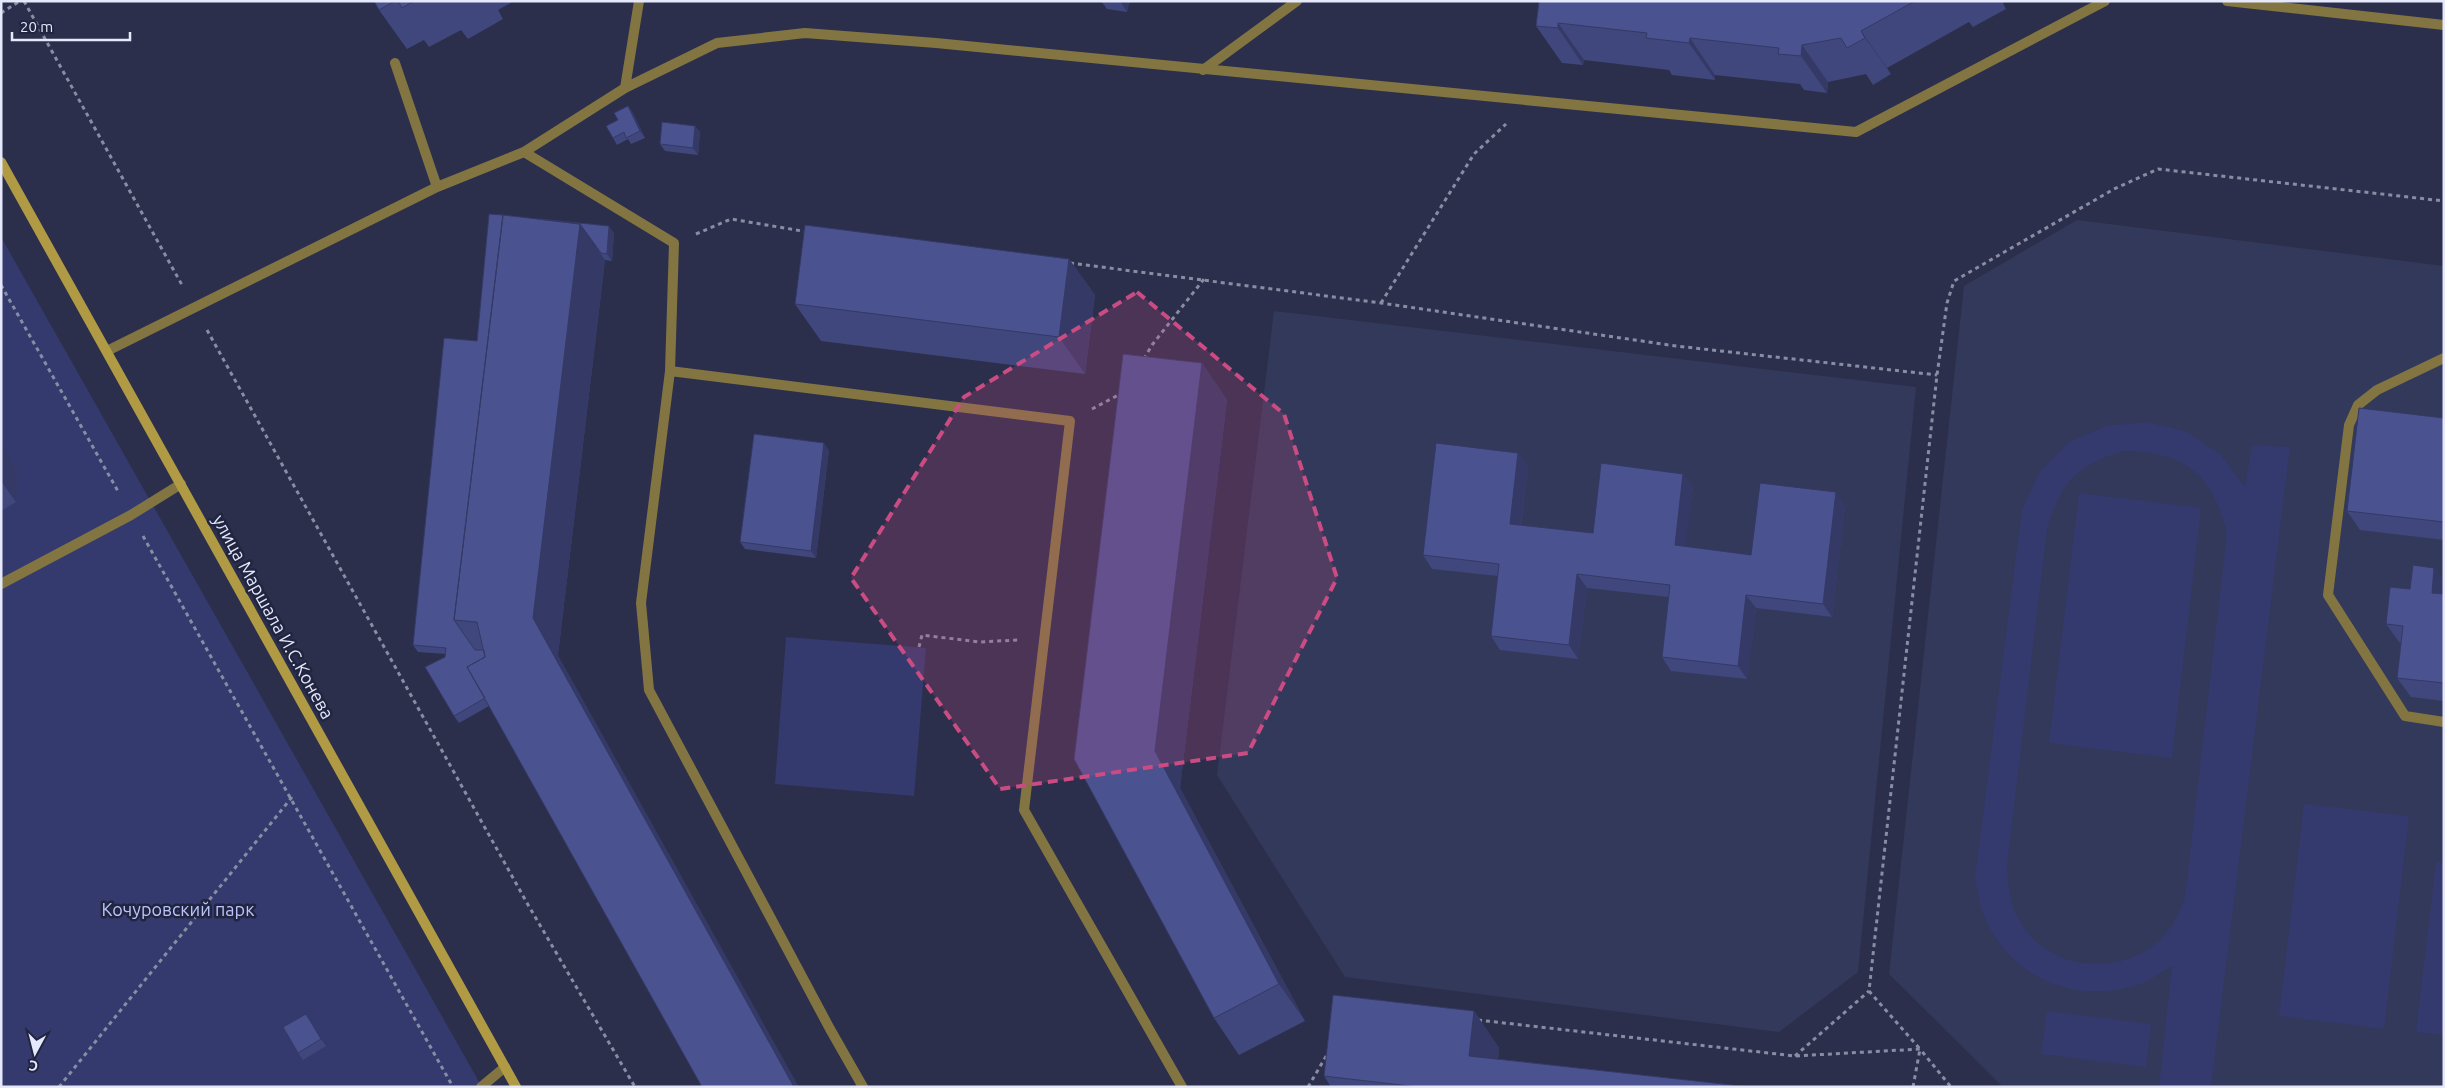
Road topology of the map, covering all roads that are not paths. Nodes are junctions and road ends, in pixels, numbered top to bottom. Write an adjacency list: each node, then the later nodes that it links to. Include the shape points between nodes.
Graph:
1 (639, 1): 8 (lane)
2 (1298, 1): 7 (lane)
3 (2105, 1): 7 (lane, via 1856,132)
4 (2227, 1): 5 (lane)
5 (2444, 25)
6 (395, 62): 11 (lane)
7 (1204, 70): 8 (lane, via 805,33 717,43)
8 (626, 88): 9 (lane)
9 (524, 152): 11 (lane); 14 (lane, via 674,243)
10 (1, 162): 12 (main road, улица Маршала И.С.Конева)
11 (437, 187): 12 (lane)
12 (107, 351): 15 (main road, улица Маршала И.С.Конева)
13 (2444, 358): 17 (lane, via 2377,390 2358,405 2349,425 2328,595 2405,716)
14 (670, 371): 21 (lane, via 641,603 649,690); 22 (lane, via 1070,421 1024,810)
15 (181, 484): 16 (lane); 18 (main road, улица Маршала И.С.Конева)
16 (1, 584)
17 (2444, 722)
18 (505, 1067): 19 (lane); 20 (main road, улица Маршала И.С.Конева)
19 (481, 1087)
20 (516, 1087)
21 (863, 1087)
22 (1182, 1087)

